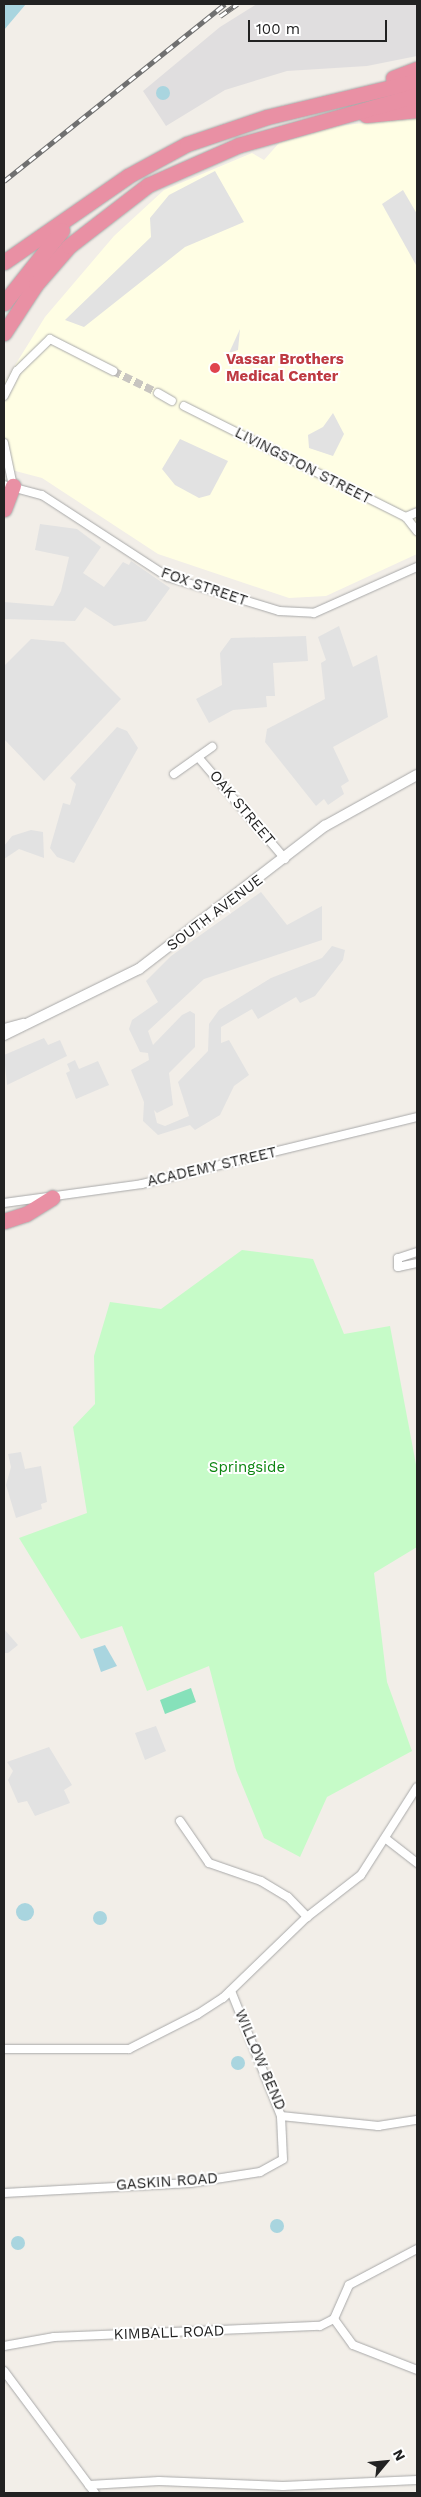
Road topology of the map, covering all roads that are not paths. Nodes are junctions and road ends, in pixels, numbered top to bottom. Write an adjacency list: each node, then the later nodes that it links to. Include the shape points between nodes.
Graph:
1 (417, 69): 4 (highway)
2 (417, 81): 4 (highway)
3 (417, 95): 6 (highway)
4 (334, 100): 7 (highway, via 203,138 143,167)
5 (417, 110): 6 (highway)
6 (303, 125): 10 (highway, via 192,162 120,204 58,258)
7 (100, 196): 8 (highway); 9 (highway, via 50,243)
8 (4, 262)
9 (4, 303)
10 (4, 333)
11 (113, 371): 13 (street, via 50,339 17,371)
12 (158, 393): 14 (street)
13 (4, 396)
14 (172, 401)
15 (184, 406): 20 (street, LIVINGSTON STREET)
16 (4, 443): 17 (street)
17 (8, 486): 18 (highway); 22 (street, FOX STREET, via 58,504 134,559 168,578 279,611 314,613)
18 (4, 509)
19 (417, 512): 20 (street)
20 (406, 517): 21 (street, LIVINGSTON STREET)
21 (417, 531)
22 (417, 567)
23 (212, 747): 24 (street)
24 (198, 757): 25 (street); 27 (street, OAK STREET)
25 (174, 774)
26 (417, 775): 27 (street, SOUTH AVENUE, via 350,810)
27 (285, 859): 28 (street, SOUTH AVENUE, via 139,969)
28 (27, 1022): 29 (street); 30 (street, SOUTH AVENUE)
29 (4, 1028)
30 (4, 1035)
31 (417, 1117): 32 (street, ACADEMY STREET, via 188,1174)
32 (52, 1198): 33 (street, ACADEMY STREET); 34 (highway)
33 (4, 1203)
34 (4, 1220)
35 (417, 1252): 36 (street, via 398,1258 398,1267)
36 (417, 1262)
37 (417, 1787): 39 (street)
38 (180, 1821): 41 (street, via 209,1863 248,1874 288,1897)
39 (385, 1838): 40 (street); 41 (street, via 356,1881)
40 (417, 1863)
41 (307, 1917): 42 (street)
42 (231, 1991): 43 (street, via 198,2014 128,2049); 44 (street, WILLOW BEND)
43 (4, 2049)
44 (281, 2116): 45 (street, WILLOW BEND, via 378,2126); 46 (street, GASKIN ROAD, via 282,2159 260,2172 190,2183)
45 (417, 2120)
46 (4, 2193)
47 (417, 2249): 48 (street, via 349,2285)
48 (334, 2319): 49 (street, KIMBALL ROAD, via 320,2326 54,2337); 50 (street, via 353,2345)
49 (4, 2346)
50 (417, 2370)
51 (4, 2371): 53 (street)
52 (417, 2480): 53 (street, via 283,2486 160,2481)
53 (89, 2485): 54 (street)
54 (95, 2493)

